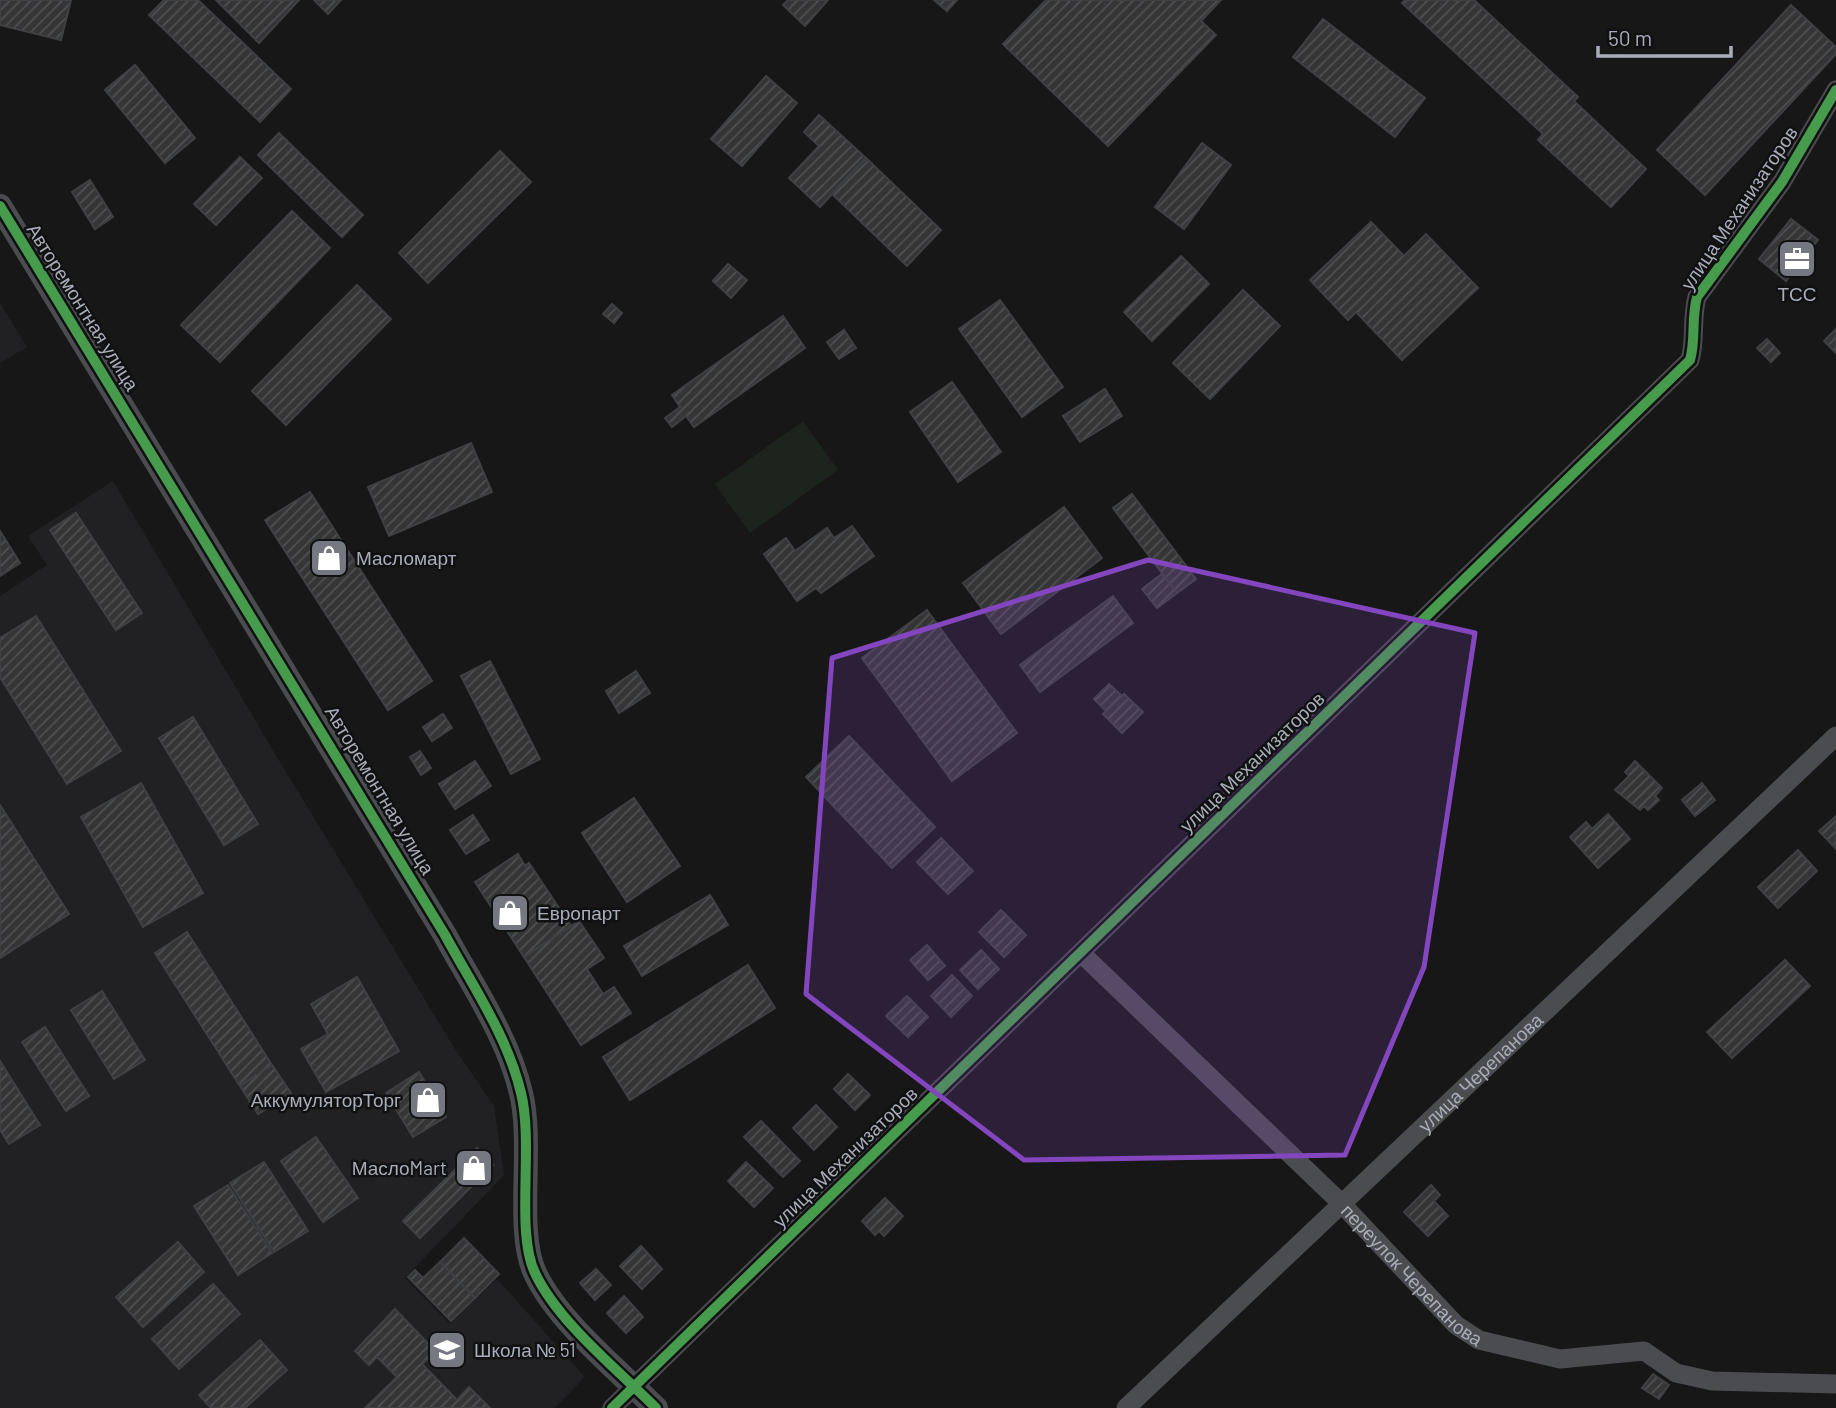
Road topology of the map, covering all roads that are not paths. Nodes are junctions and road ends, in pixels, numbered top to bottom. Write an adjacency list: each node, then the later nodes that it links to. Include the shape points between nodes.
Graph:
1 (1836, 90): 4 (street, улица Механизаторов, via 1782,182 1697,297 1690,360)
2 (0, 206): 7 (street, Авторемонтная улица, via 359,790 477,994 522,1093 528,1161 527,1236 535,1274 580,1331)
3 (1836, 736): 5 (street, улица Черепанова)
4 (1081, 953): 5 (street, переулок Черепанова); 7 (street, улица Механизаторов)
5 (1341, 1203): 6 (street, переулок Черепанова, via 1455,1325 1479,1340 1560,1359 1644,1351 1676,1373 1712,1381); 10 (street, улица Черепанова)
6 (1836, 1384)
7 (635, 1387): 8 (street, улица Механизаторов); 9 (street, Авторемонтная улица)
8 (612, 1408)
9 (656, 1408)
10 (1126, 1408)

